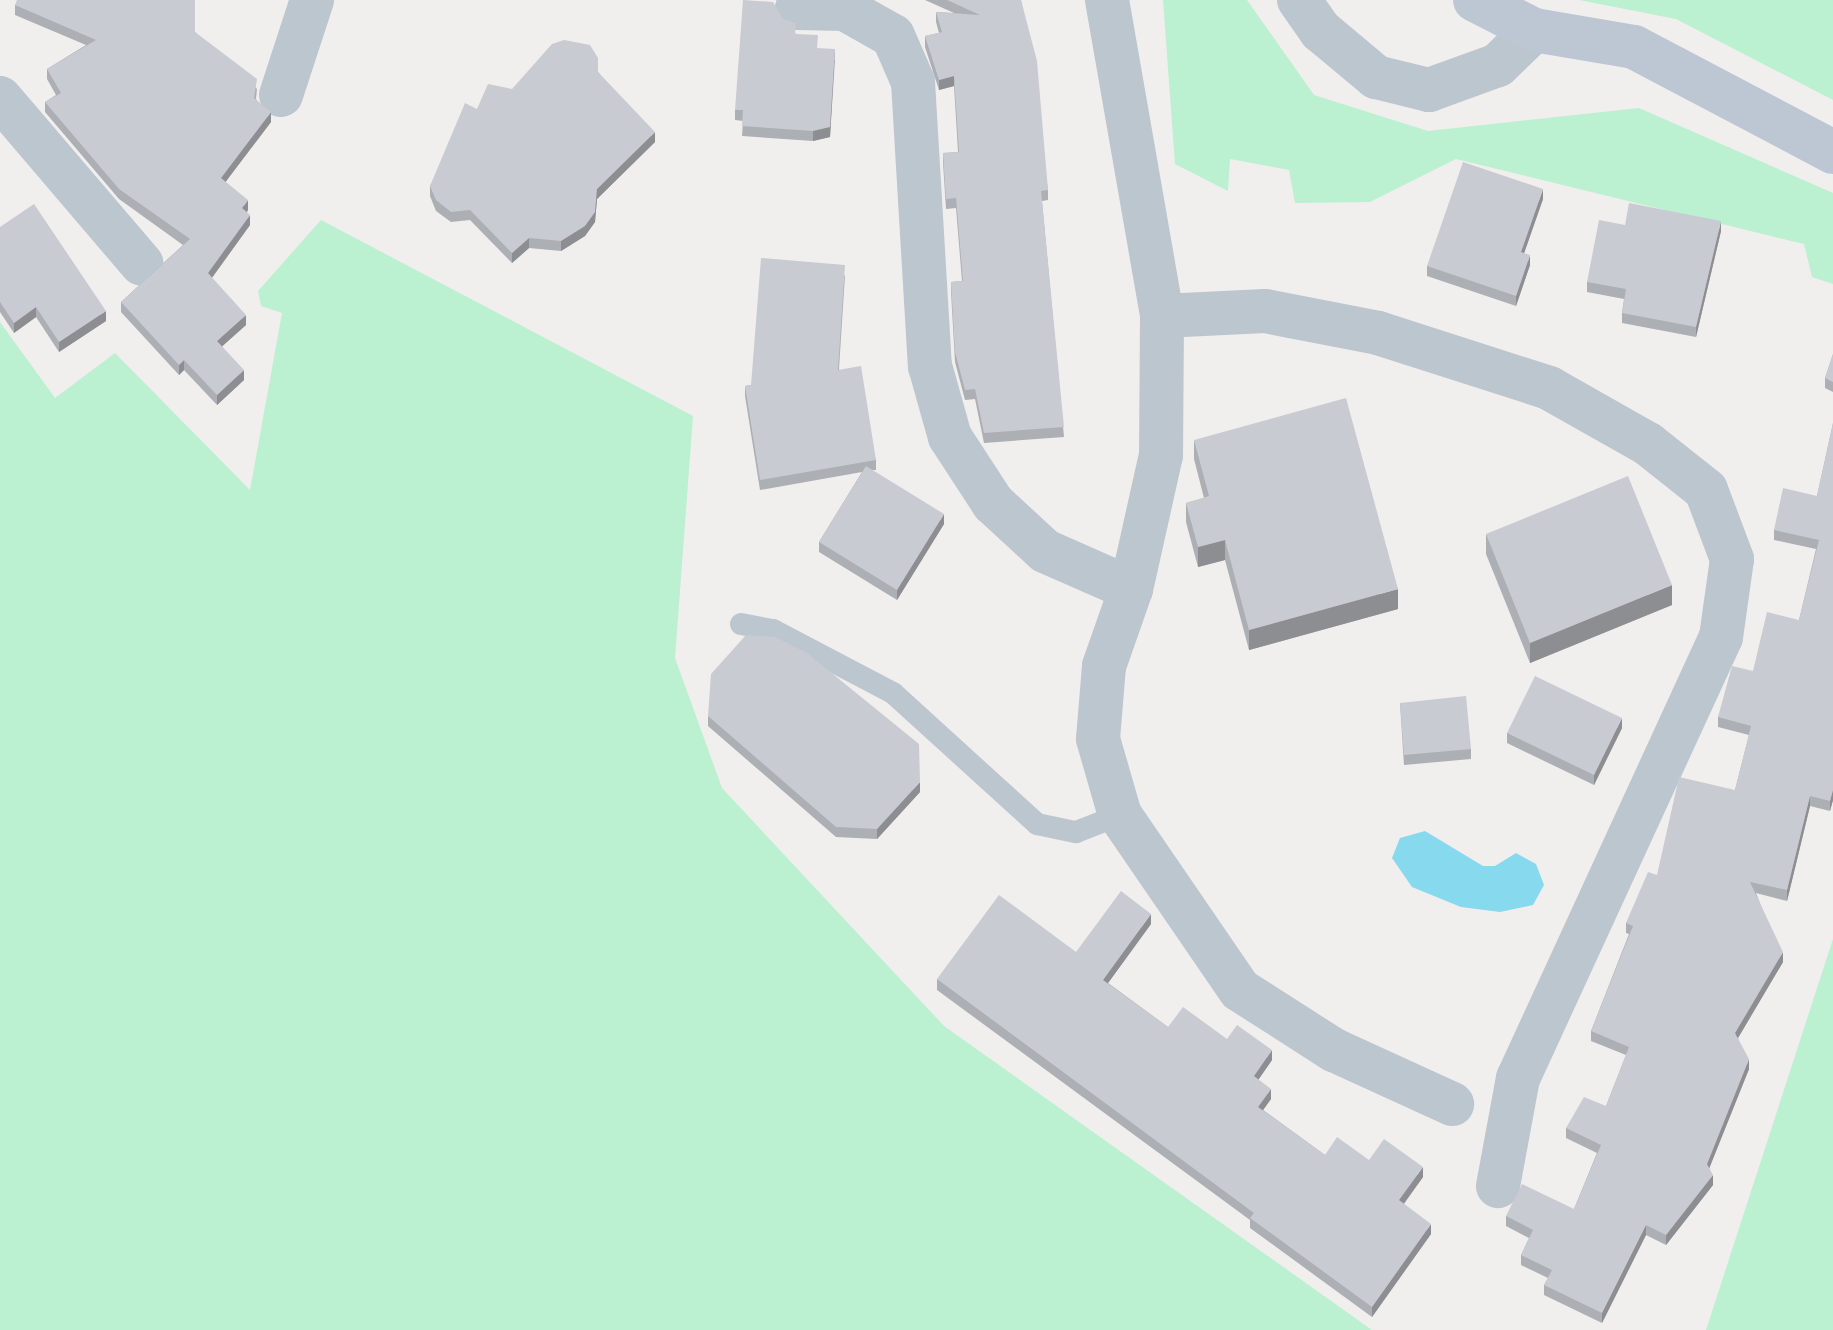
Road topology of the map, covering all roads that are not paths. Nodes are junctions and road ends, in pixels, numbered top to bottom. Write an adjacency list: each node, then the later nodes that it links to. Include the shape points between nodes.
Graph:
1 (312, 0): 7 (street)
2 (1107, 0): 11 (street)
3 (1299, 0): 6 (street, via 1321,31 1376,77 1429,90 1498,65)
4 (1475, 0): 6 (street)
5 (797, 8): 12 (street, via 845,9 893,36 913,82 930,366 950,437 993,503 1045,551)
6 (1534, 30): 9 (street, via 1634,47)
7 (281, 95)
8 (0, 98): 10 (street)
9 (1833, 152)
10 (142, 264)
11 (1162, 316): 12 (street, via 1161,455); 16 (street, via 1265,311 1378,333 1549,388 1648,444 1706,490 1732,559 1721,637 1518,1078)
12 (1131, 589): 14 (street, via 1104,666 1098,739)
13 (741, 624): 14 (lane, via 773,630 893,693 1037,824 1076,832)
14 (1120, 815): 15 (street, via 1240,990 1334,1050)
15 (1452, 1104)
16 (1498, 1186)

